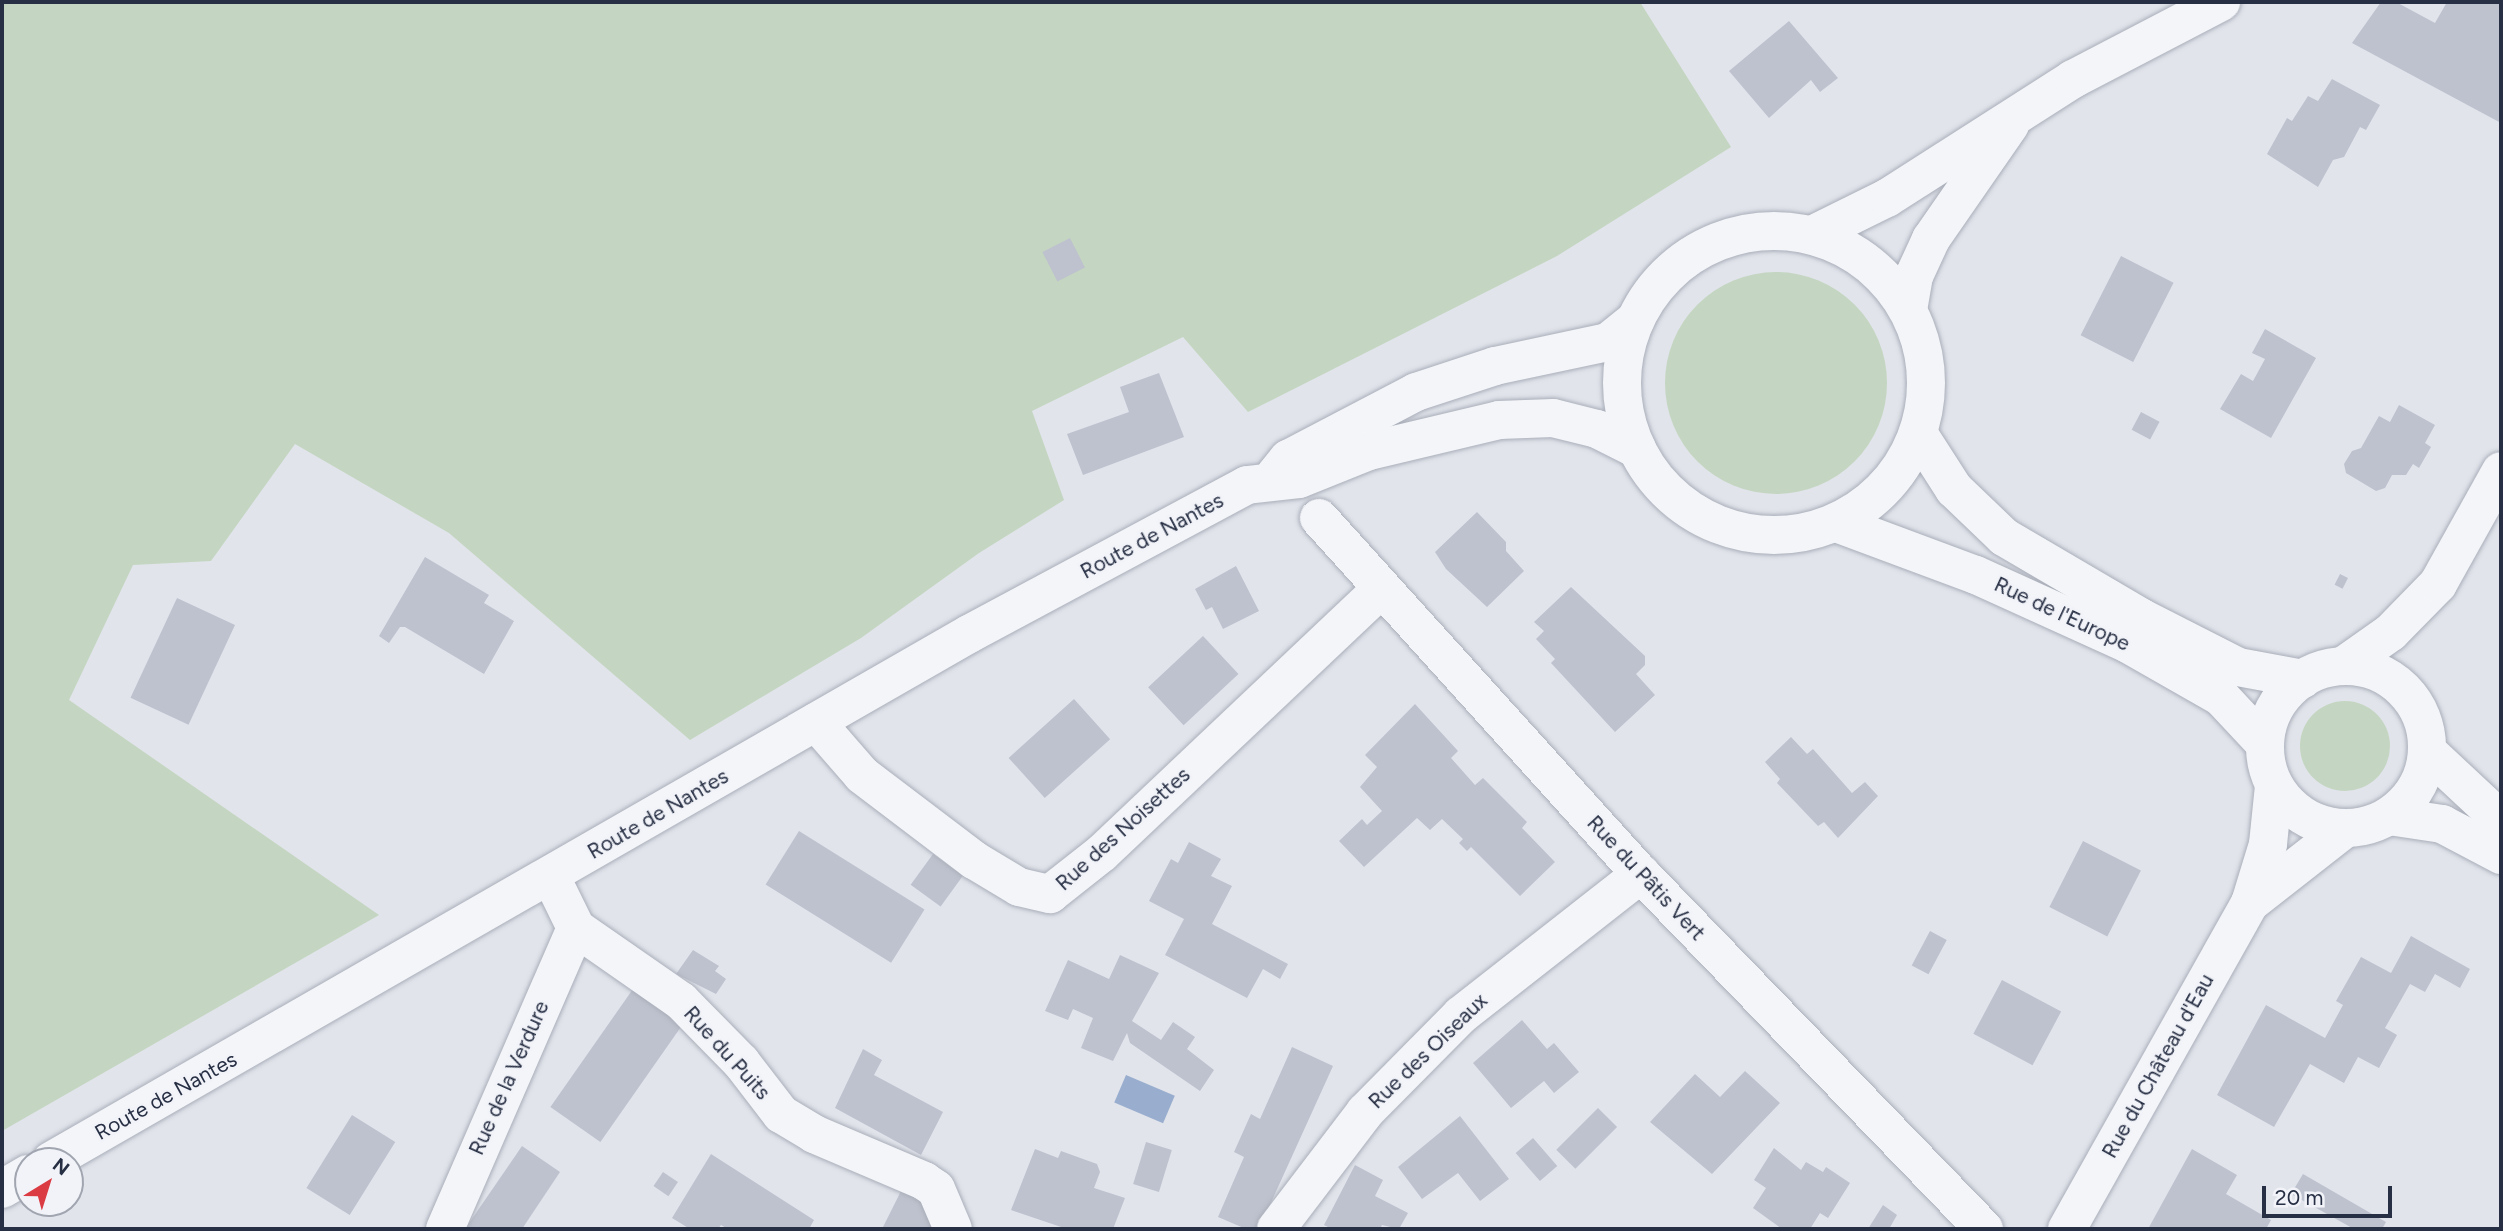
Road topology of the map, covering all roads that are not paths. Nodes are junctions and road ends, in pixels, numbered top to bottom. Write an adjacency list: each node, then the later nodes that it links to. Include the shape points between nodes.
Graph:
1 (2221, 2): 2 (street, via 2073,79)
2 (2017, 115): 3 (street, via 1887,198); 4 (street, via 1931,239 1914,276)
3 (1812, 235): 4 (street, via 1851,251 1884,277); 5 (street, via 1769,230 1727,237 1689,256 1656,285)
4 (1908, 310): 6 (street, via 1923,350 1927,392)
5 (1634, 321): 7 (street, via 1622,363 1623,407); 9 (street, Route de Nantes, via 1608,342 1495,366 1416,392 1287,459)
6 (1918, 433): 11 (street, via 1893,478 1871,501); 14 (street, Rue de l'Europe, via 1954,489 2004,537 2142,618 2238,667)
7 (1637, 449): 9 (street, Route de Nantes, via 1597,429 1553,418 1499,420 1369,452 1299,479); 11 (street, via 1658,482 1686,508 1721,526 1759,535 1798,534)
8 (2501, 471): 13 (street, via 2438,584 2391,632)
9 (1271, 480): 15 (street, Route de Nantes, via 1247,485)
10 (1319, 517): 12 (street, Rue du Pâtis Vert)
11 (1836, 523): 16 (street, Rue de l'Europe, via 1976,575 2140,650 2221,697)
12 (1380, 590): 15 (street, Rue des Noisettes, via 1102,853 1050,894 1019,887 974,860 862,775); 23 (street, Rue du Pâtis Vert)
13 (2343, 666): 14 (street); 17 (street, via 2381,674 2410,698 2426,732)
14 (2303, 679): 16 (street, via 2276,706)
15 (816, 722): 24 (street, Route de Nantes)
16 (2265, 744): 18 (street)
17 (2427, 751): 19 (street, via 2416,788); 20 (street)
18 (2274, 786): 21 (street, via 2305,817); 25 (street, Rue du Château d'Eau, via 2268,844)
19 (2389, 816): 21 (street); 22 (street, via 2442,824)
20 (2501, 820)
21 (2346, 828): 25 (street, Rue du Château d'Eau)
22 (2501, 855)
23 (1641, 874): 30 (street, Rue des Oiseaux, via 1461,1015 1365,1112); 31 (street, Rue du Pâtis Vert)
24 (551, 877): 26 (street, Rue du Puits); 27 (street, Route de Nantes)
25 (2250, 904): 32 (street, Rue du Château d'Eau)
26 (576, 928): 28 (street, Rue de la Verdure); 29 (street, Rue du Puits, via 681,1002 741,1062 781,1114 814,1134 936,1189)
27 (76, 1147)
28 (445, 1229)
29 (953, 1229)
30 (1276, 1229)
31 (1984, 1229)
32 (2067, 1229)

